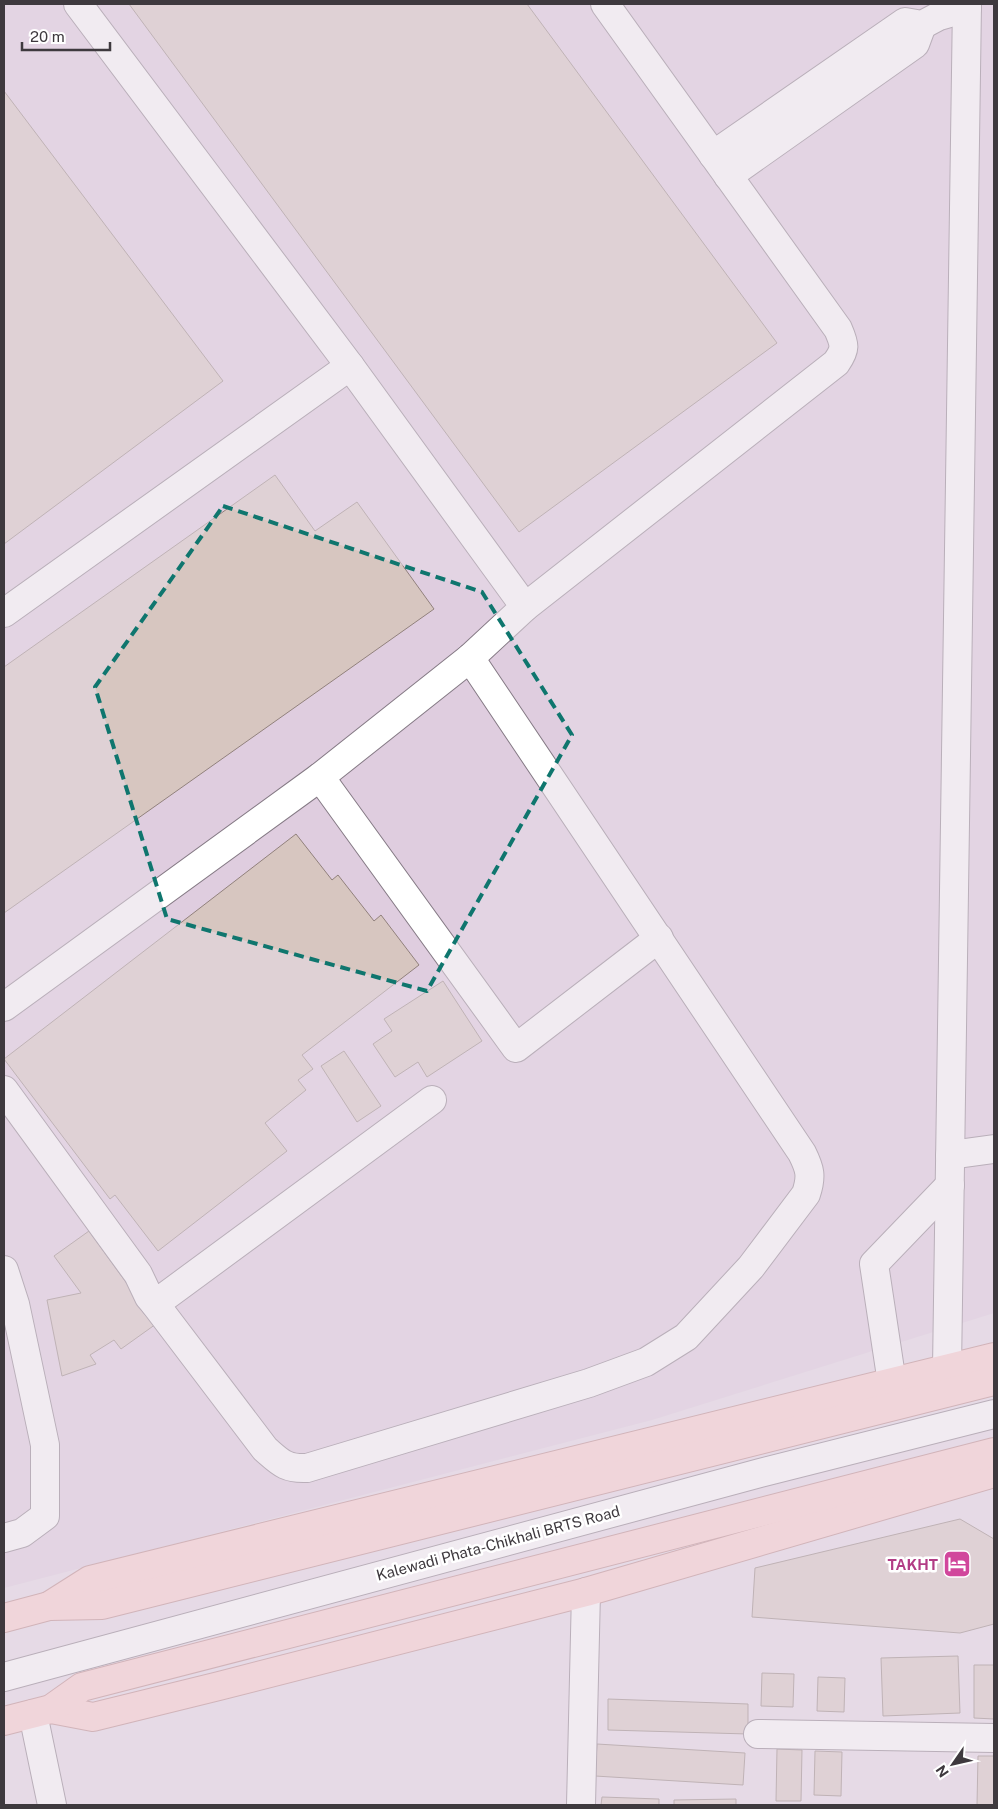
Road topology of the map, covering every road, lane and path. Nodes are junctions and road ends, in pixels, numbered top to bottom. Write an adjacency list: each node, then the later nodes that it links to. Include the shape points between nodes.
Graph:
1 (78, 4): 5 (street)
2 (605, 4): 4 (street)
3 (967, 6): 4 (street, via 922,25 905,22); 15 (street)
4 (721, 165): 6 (street, via 838,330 844,352 836,362)
5 (350, 366): 6 (street); 7 (street)
6 (525, 607): 8 (street)
7 (4, 613)
8 (470, 658): 9 (street); 10 (street)
9 (320, 777): 10 (street, via 516,1048); 11 (street)
10 (658, 938): 18 (street, via 810,1168 806,1194 752,1267 686,1337 646,1362 589,1384 307,1468 293,1469 265,1449)
11 (4, 1007)
12 (4, 1090): 18 (street, via 138,1274)
13 (432, 1100): 18 (street)
14 (994, 1149): 15 (street)
15 (950, 1155): 16 (street)
16 (950, 1185): 20 (street); 22 (street, via 874,1264)
17 (4, 1270): 26 (street, via 16,1304 45,1445 45,1516 22,1533)
18 (155, 1304)
19 (994, 1356): 20 (main road)
20 (947, 1369): 22 (main road)
21 (994, 1381): 28 (main road, via 102,1605)
22 (892, 1382): 28 (main road, via 90,1580)
23 (994, 1414): 30 (street, Kalewadi Phata-Chikhali BRTS Road, via 760,1473)
24 (994, 1452): 31 (main road, via 82,1687)
25 (994, 1473): 27 (main road)
26 (4, 1538)
27 (586, 1592): 31 (main road, via 93,1717); 36 (street)
28 (49, 1606): 29 (main road)
29 (4, 1618)
30 (4, 1677)
31 (42, 1712): 32 (main road); 35 (street)
32 (4, 1721)
33 (758, 1734): 34 (street)
34 (994, 1738)
35 (52, 1805)
36 (581, 1805)

